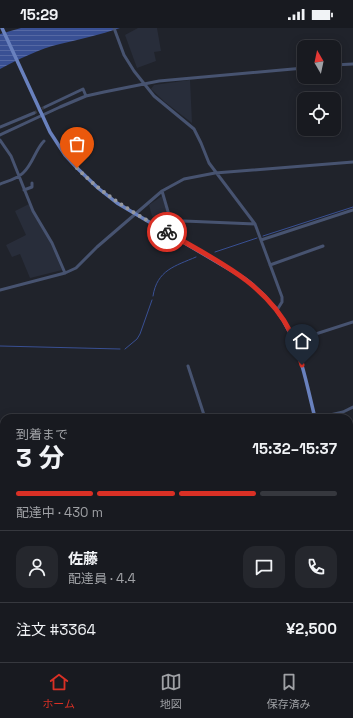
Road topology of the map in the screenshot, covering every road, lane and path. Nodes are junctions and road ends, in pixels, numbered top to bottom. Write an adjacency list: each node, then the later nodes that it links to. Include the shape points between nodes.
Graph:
1 (2, 28): 10 (main road)
2 (114, 28): 6 (street, via 126,59)
3 (353, 64): 4 (street)
4 (341, 65)
5 (297, 69): 6 (street)
6 (144, 84): 7 (street); 16 (street, via 154,96 194,129)
7 (86, 96): 8 (street, via 83,89); 10 (street)
8 (45, 107)
9 (34, 113): 11 (street)
10 (41, 115): 12 (street); 23 (main road, via 65,155 77,168 104,194)
11 (0, 127)
12 (0, 135)
13 (0, 140): 17 (street, via 11,156)
14 (44, 141): 17 (street, via 27,168)
15 (353, 162): 16 (street)
16 (216, 173): 21 (street, via 184,179); 24 (street)
17 (18, 177): 19 (street); 20 (street)
18 (32, 183): 20 (street, via 32,186)
19 (0, 184)
20 (24, 190): 28 (street)
21 (162, 191): 23 (street); 24 (street, via 171,222)
22 (353, 210): 25 (street)
23 (135, 214): 28 (street, via 79,266); 30 (main road, via 244,278)
24 (255, 224): 25 (street)
25 (261, 240): 27 (street)
26 (323, 246): 27 (street)
27 (270, 265): 30 (street, via 282,297)
28 (65, 273): 29 (street)
29 (0, 290)
30 (277, 310): 32 (main road)
31 (353, 322): 32 (street)
32 (294, 341): 36 (main road)
33 (188, 366): 35 (street)
34 (353, 407): 37 (street)
35 (204, 414)
36 (315, 414)
37 (334, 414)

